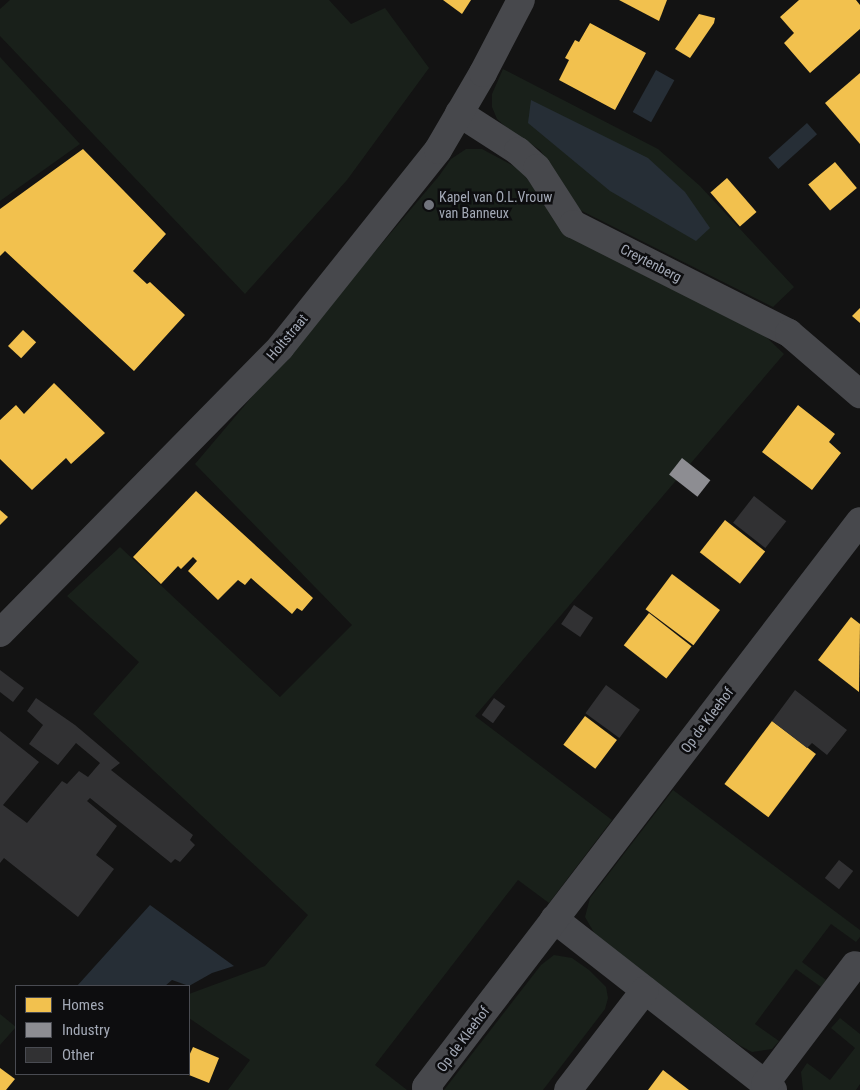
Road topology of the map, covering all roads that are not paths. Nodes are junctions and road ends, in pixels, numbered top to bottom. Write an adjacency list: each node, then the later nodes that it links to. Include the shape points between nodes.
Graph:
1 (521, 0): 2 (street, Holtstraat)
2 (460, 113): 3 (street, Creytenberg, via 518,151 537,168 573,224 788,333); 5 (street, Holtstraat, via 438,150 280,348)
3 (860, 394)
4 (860, 521): 6 (street, Op de Kleehof)
5 (0, 632)
6 (554, 919): 8 (street); 10 (street, Op de Kleehof)
7 (855, 965): 9 (street)
8 (645, 990): 9 (street); 11 (street)
9 (769, 1087)
10 (428, 1089)
11 (568, 1090)

